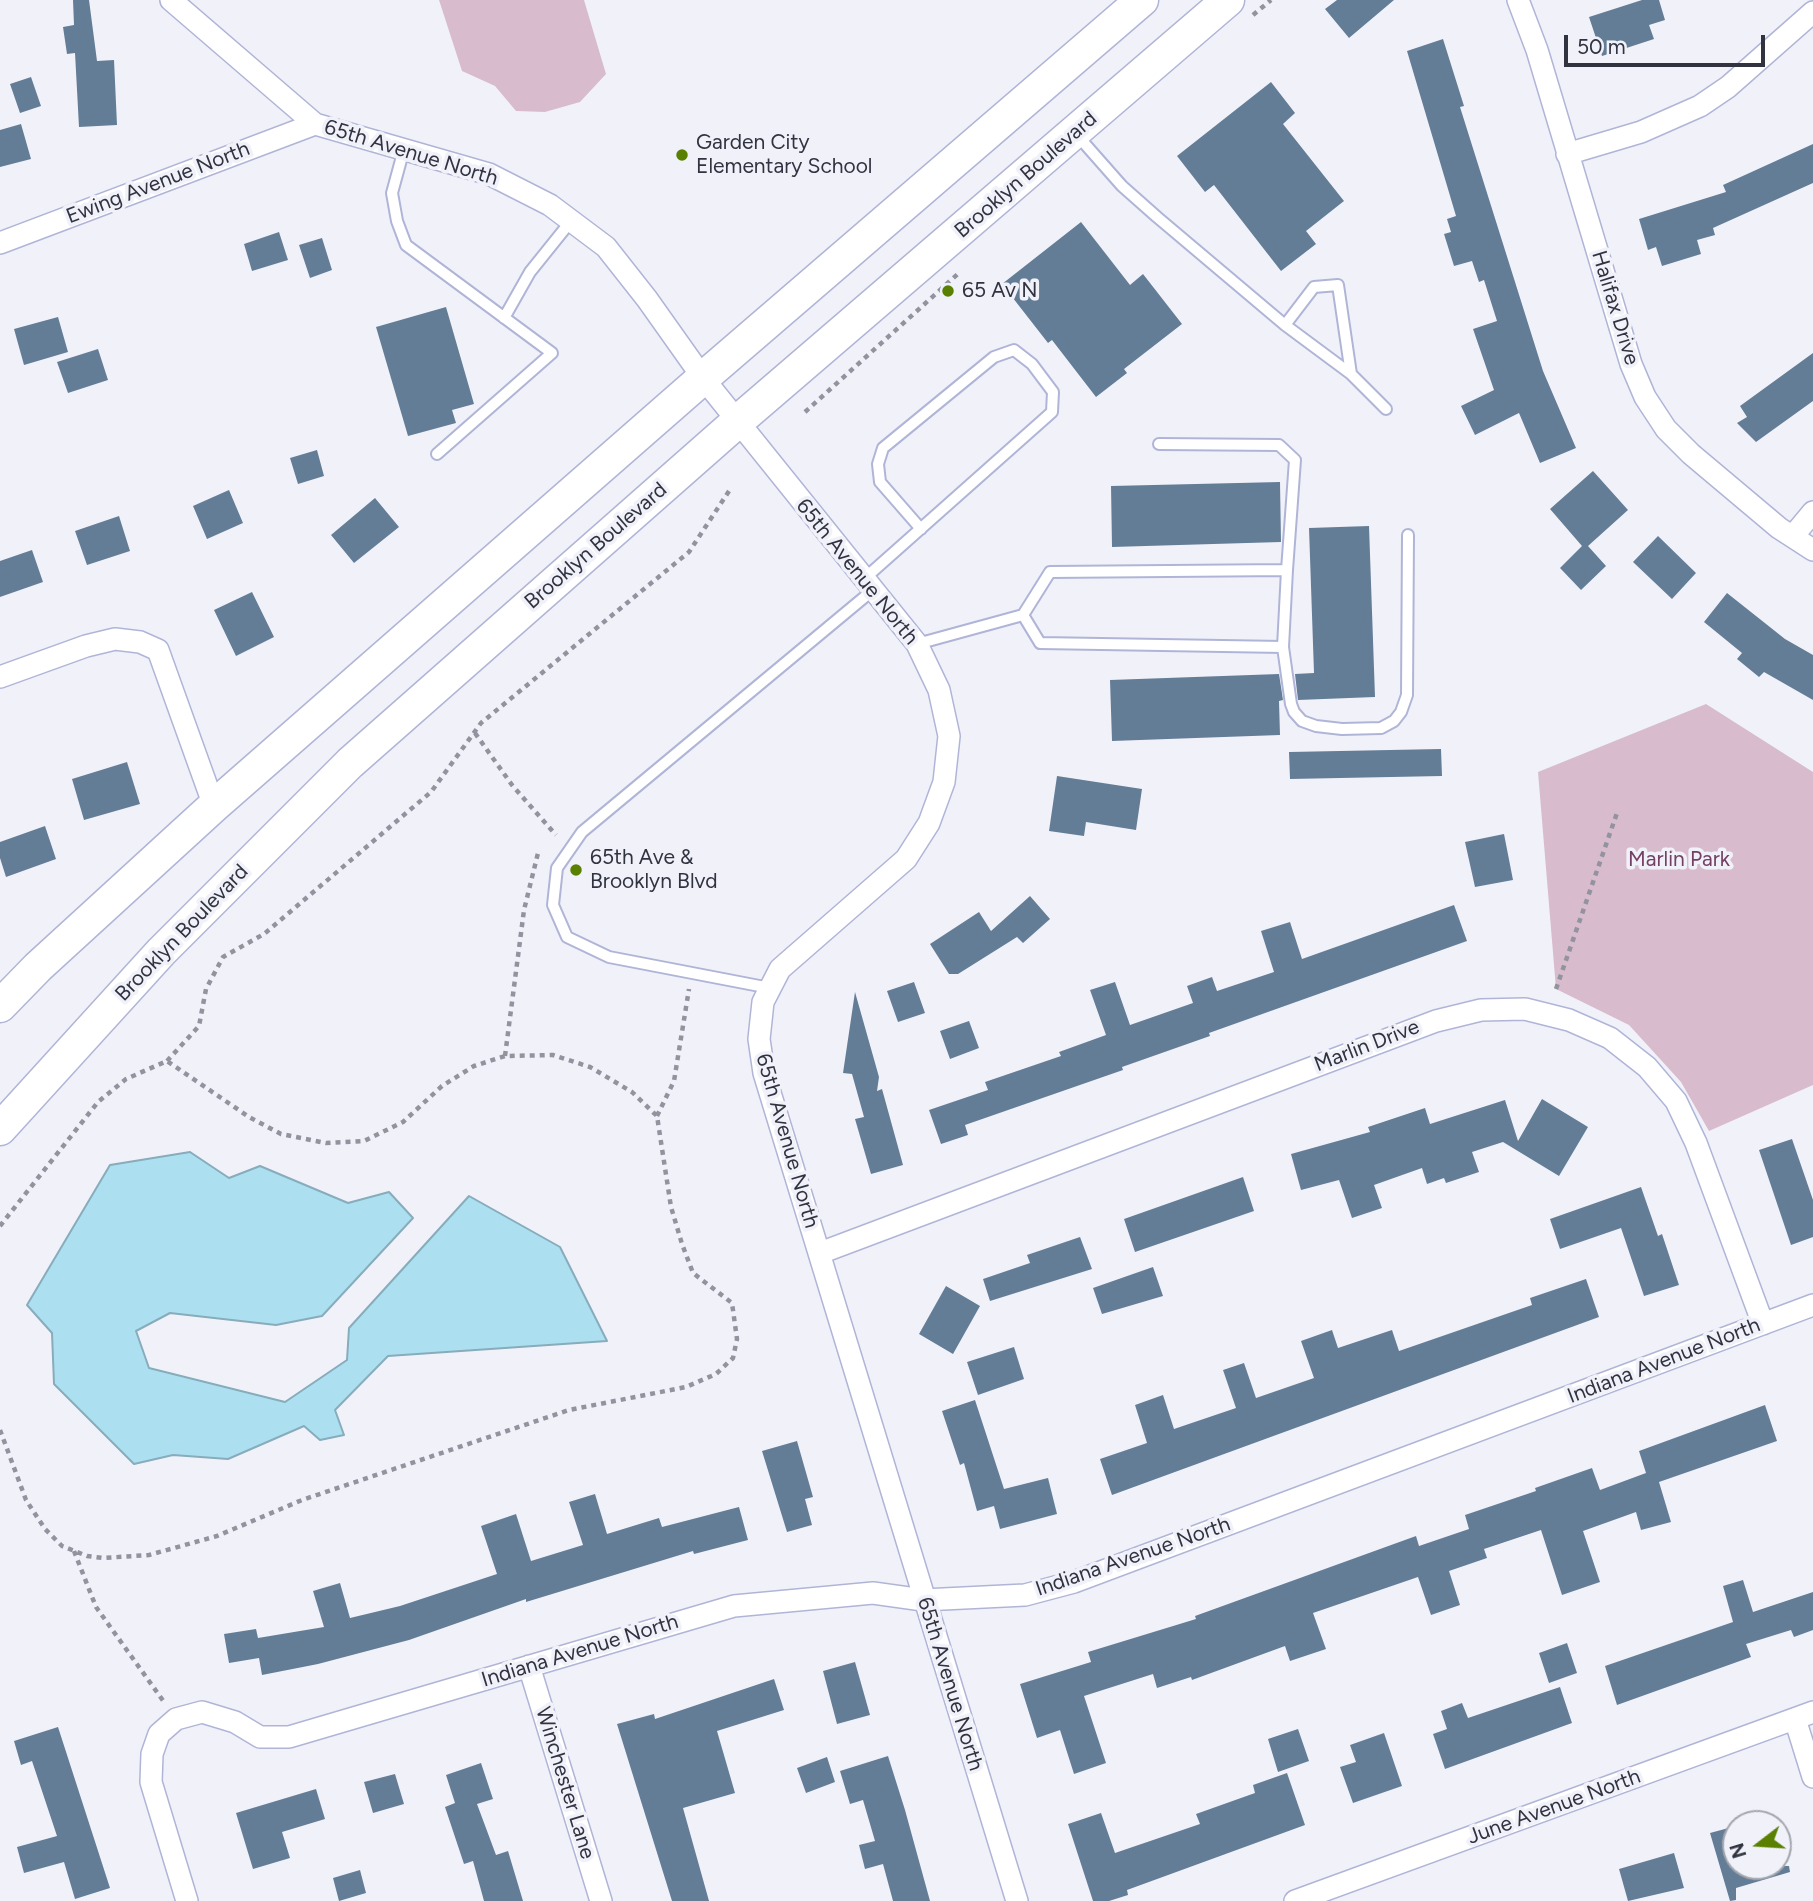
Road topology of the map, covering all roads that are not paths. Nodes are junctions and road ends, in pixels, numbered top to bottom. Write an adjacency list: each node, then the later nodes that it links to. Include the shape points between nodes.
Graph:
1 (171, 0): 6 (street, 65th Avenue North)
2 (1142, 0): 15 (main road)
3 (1228, 0): 7 (main road, Brooklyn Boulevard)
4 (1518, 0): 9 (street, Halifax Drive)
5 (1813, 12): 9 (street, via 1736,81 1700,106 1641,132)
6 (316, 124): 8 (street, 65th Avenue North); 11 (street, Ewing Avenue North)
7 (1075, 133): 13 (lane, via 1122,186); 17 (main road, Brooklyn Boulevard)
8 (404, 149): 10 (street, 65th Avenue North, via 489,174); 12 (lane, via 392,193 406,245)
9 (1567, 154): 23 (street, Halifax Drive, via 1631,364 1646,397 1666,429 1691,454)
10 (571, 221): 12 (lane, via 530,272); 15 (street, 65th Avenue North, via 606,247)
11 (0, 243)
12 (504, 318): 19 (lane, via 552,354)
13 (1285, 324): 14 (lane); 14 (lane, via 1314,288 1338,285)
14 (1351, 374): 16 (lane)
15 (703, 378): 17 (street, 65th Avenue North); 31 (main road)
16 (1386, 409)
17 (737, 422): 26 (street, 65th Avenue North); 34 (main road, Brooklyn Boulevard, via 350,764 160,952)
18 (1159, 444): 25 (lane, via 1279,445 1295,460)
19 (437, 454)
20 (1813, 512): 23 (street)
21 (921, 529): 21 (lane, via 1052,412 1053,393 1032,364 1014,351 993,357 883,448 878,464 880,482); 26 (lane)
22 (1408, 535): 29 (lane, via 1406,695 1394,721 1381,728 1342,729 1303,721 1291,704)
23 (1793, 536): 24 (street, Halifax Drive)
24 (1813, 551)
25 (1287, 569): 27 (lane, via 1050,572); 29 (lane)
26 (869, 585): 28 (street, 65th Avenue North); 32 (lane, via 582,832 557,868 553,905 568,937 609,957)
27 (1023, 615): 28 (lane); 29 (lane, via 1040,643)
28 (917, 644): 32 (street, 65th Avenue North, via 939,690 949,736 944,782 929,823 906,859 806,944 780,969)
29 (1283, 647)
30 (0, 677): 31 (street, via 115,639 158,650)
31 (214, 806): 33 (main road)
32 (770, 988): 35 (street, 65th Avenue North, via 763,1002 759,1039 764,1073)
33 (0, 1006)
34 (0, 1129)
35 (820, 1253): 37 (street, Marlin Drive, via 1436,1021 1481,1010 1525,1009 1569,1020 1610,1038 1647,1067 1676,1101); 38 (street, 65th Avenue North)
36 (1813, 1305): 37 (street, Indiana Avenue North)
37 (1763, 1324): 38 (street, Indiana Avenue North, via 1074,1582 1025,1595)
38 (923, 1600): 39 (street, Indiana Avenue North, via 873,1593 734,1606); 44 (street, 65th Avenue North)
39 (529, 1666): 42 (street, Indiana Avenue North, via 289,1737 260,1737 202,1712 176,1719 159,1734 152,1754 151,1782); 43 (street, Winchester Lane)
40 (1804, 1716): 41 (street); 45 (street, June Avenue North)
41 (1813, 1777)
42 (187, 1901)
43 (601, 1901)
44 (1017, 1901)
45 (1295, 1901)

